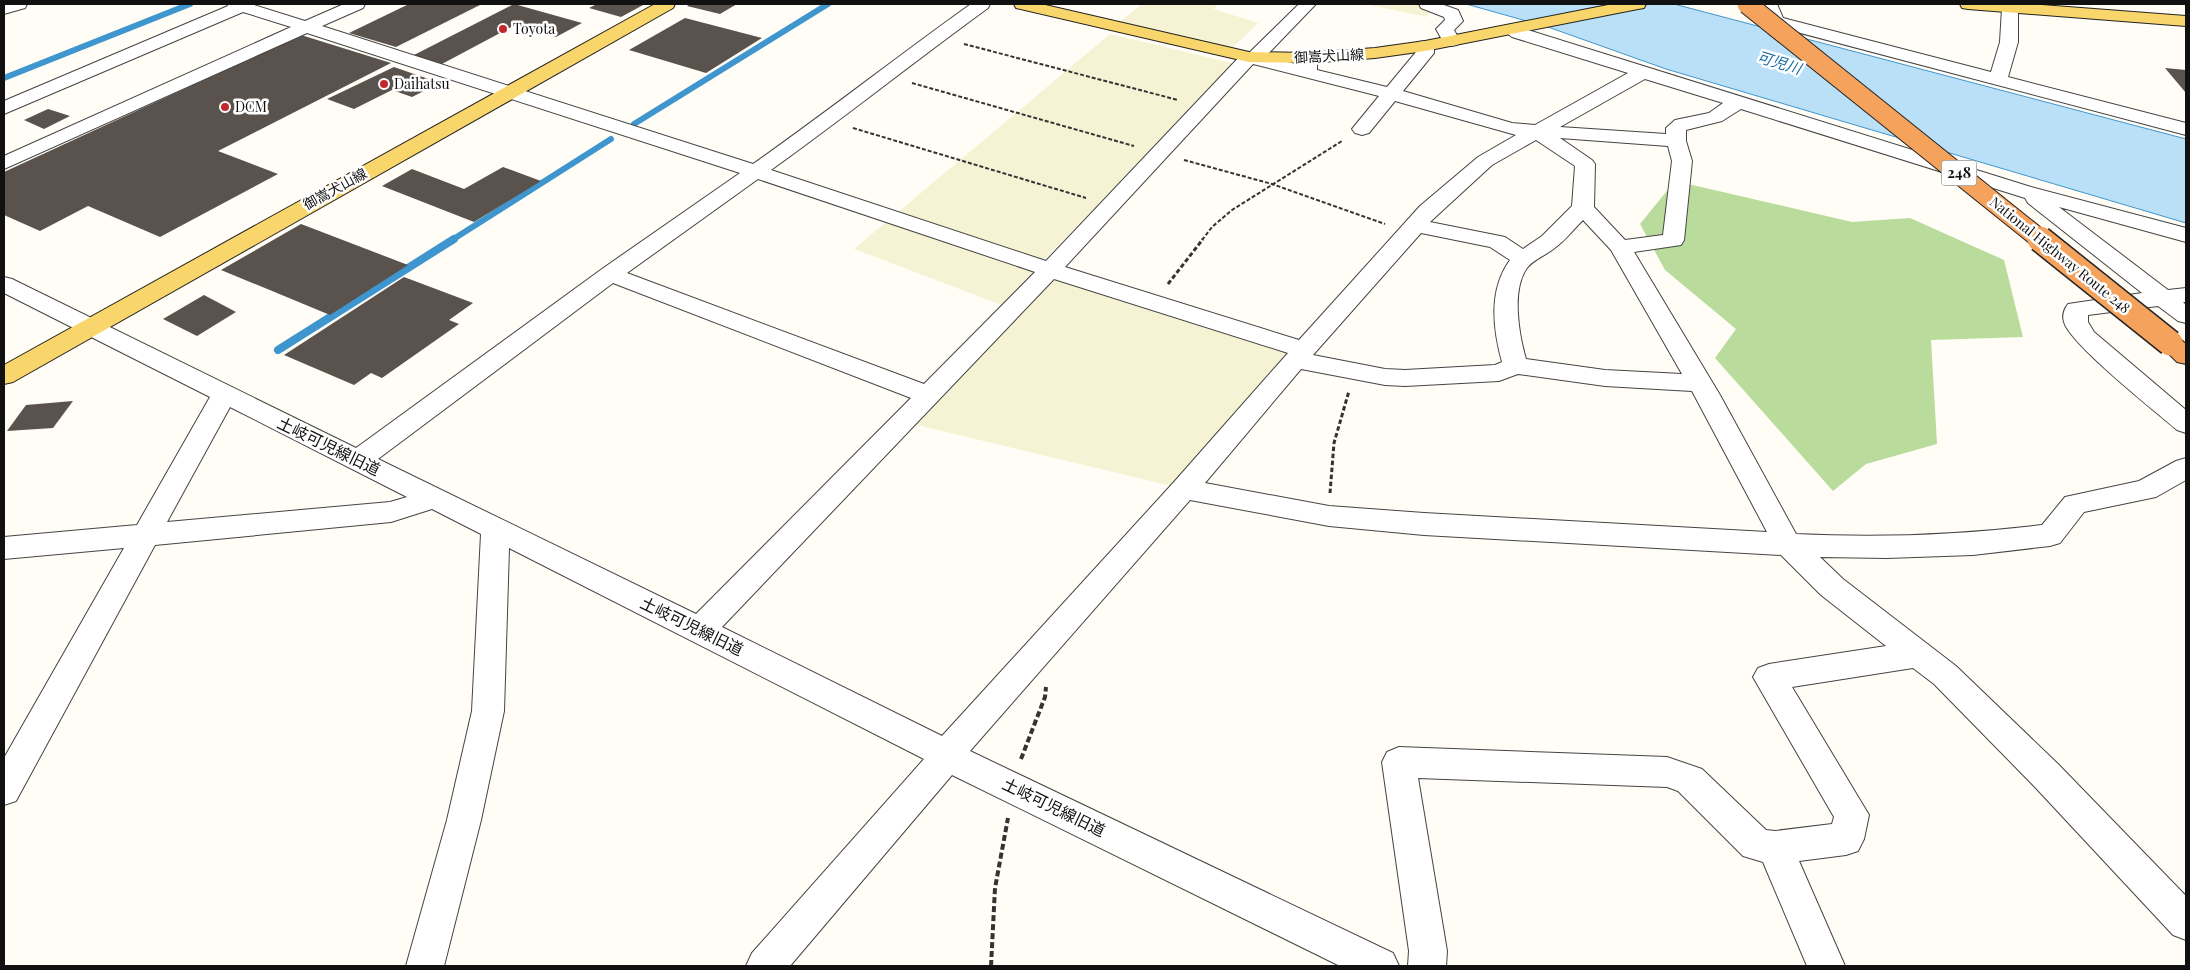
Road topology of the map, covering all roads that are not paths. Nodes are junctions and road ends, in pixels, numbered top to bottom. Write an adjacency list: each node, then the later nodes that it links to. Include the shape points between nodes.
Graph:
1 (19, 4): 14 (street)
2 (356, 4): 16 (street)
3 (667, 4): 24 (main road, 御嵩犬山線)
4 (982, 4): 33 (street)
5 (1022, 4): 20 (main road)
6 (1308, 4): 20 (street)
7 (1426, 4): 18 (street, via 1452,14 1454,21 1445,29)
8 (1638, 4): 17 (main road, 御嵩犬山線)
9 (1747, 4): 46 (highway, National Highway Route 248 / 248, bridge)
10 (1768, 4): 23 (street, via 1776,21)
11 (1968, 4): 13 (main road)
12 (239, 5): 16 (street); 27 (street)
13 (2009, 5): 15 (main road); 23 (street, via 2009,42)
14 (4, 9)
15 (2186, 21)
16 (305, 27): 24 (street); 32 (street)
17 (1512, 30): 18 (main road, 御嵩犬山線); 22 (street)
18 (1451, 41): 19 (main road, 御嵩犬山線)
19 (1425, 46): 21 (main road, 御嵩犬山線); 25 (street, via 1425,53)
20 (1251, 57): 21 (street); 40 (street)
21 (1308, 66): 25 (street)
22 (1643, 72): 26 (street); 30 (street)
23 (1998, 80): 29 (street)
24 (509, 92): 33 (street); 45 (main road, 御嵩犬山線)
25 (1392, 94): 28 (street); 30 (street, via 1511,129)
26 (1738, 102): 31 (street, via 1715,117 1682,124 1676,128); 34 (street)
27 (4, 108)
28 (1362, 129)
29 (2186, 129)
30 (1537, 132): 31 (street); 35 (street, via 1585,164); 36 (street, via 1485,161)
31 (1676, 141): 38 (street, via 1682,161 1673,240)
32 (7, 158)
33 (755, 171): 40 (street); 41 (street)
34 (2024, 191): 37 (street); 43 (street)
35 (1583, 208): 38 (street); 39 (street, via 1546,244)
36 (1412, 229): 39 (street, via 1497,242); 47 (street)
37 (2186, 235)
38 (1620, 247): 50 (street)
39 (1523, 259): 48 (street, via 1508,287 1508,344)
40 (1050, 270): 47 (street); 52 (street)
41 (610, 274): 52 (street); 54 (street)
42 (4, 284): 45 (street, 土岐可児線旧道)
43 (2175, 296): 44 (street); 53 (street, via 2076,309 2076,322 2085,337)
44 (2186, 316)
45 (90, 327): 49 (main road, 御嵩犬山線); 51 (street, 土岐可児線旧道)
46 (2178, 349)
47 (1299, 355): 48 (street, via 1385,377 1499,372); 56 (street)
48 (1515, 366): 50 (street, via 1605,378)
49 (4, 376)
50 (1700, 383): 60 (street)
51 (224, 394): 54 (street, 土岐可児線旧道); 59 (street)
52 (929, 395): 62 (street)
53 (2186, 424)
54 (358, 460): 57 (street, 土岐可児線旧道)
55 (2186, 468): 60 (street, via 2146,490 2075,504 2050,535 1973,544 1820,546)
56 (1184, 489): 60 (street, via 1329,516); 64 (street)
57 (434, 498): 58 (street, 土岐可児線旧道); 59 (street, via 390,512)
58 (495, 528): 62 (street, 土岐可児線旧道); 68 (street, via 488,711 464,820)
59 (146, 535): 61 (street); 65 (street)
60 (1788, 543): 63 (street, via 1832,588)
61 (4, 548)
62 (700, 630): 64 (street, 土岐可児線旧道)
63 (1919, 654): 66 (street, via 1769,677 1852,815 1846,839); 67 (street, via 1946,675 2046,775)
64 (946, 756): 69 (street); 70 (street, 土岐可児線旧道)
65 (4, 790)
66 (1775, 848): 71 (street, via 1756,844 1690,780 1667,772 1399,762 1428,951); 72 (street)
67 (2186, 922)
68 (425, 966)
69 (765, 966)
70 (1380, 966)
71 (1427, 966)
72 (1826, 966)

